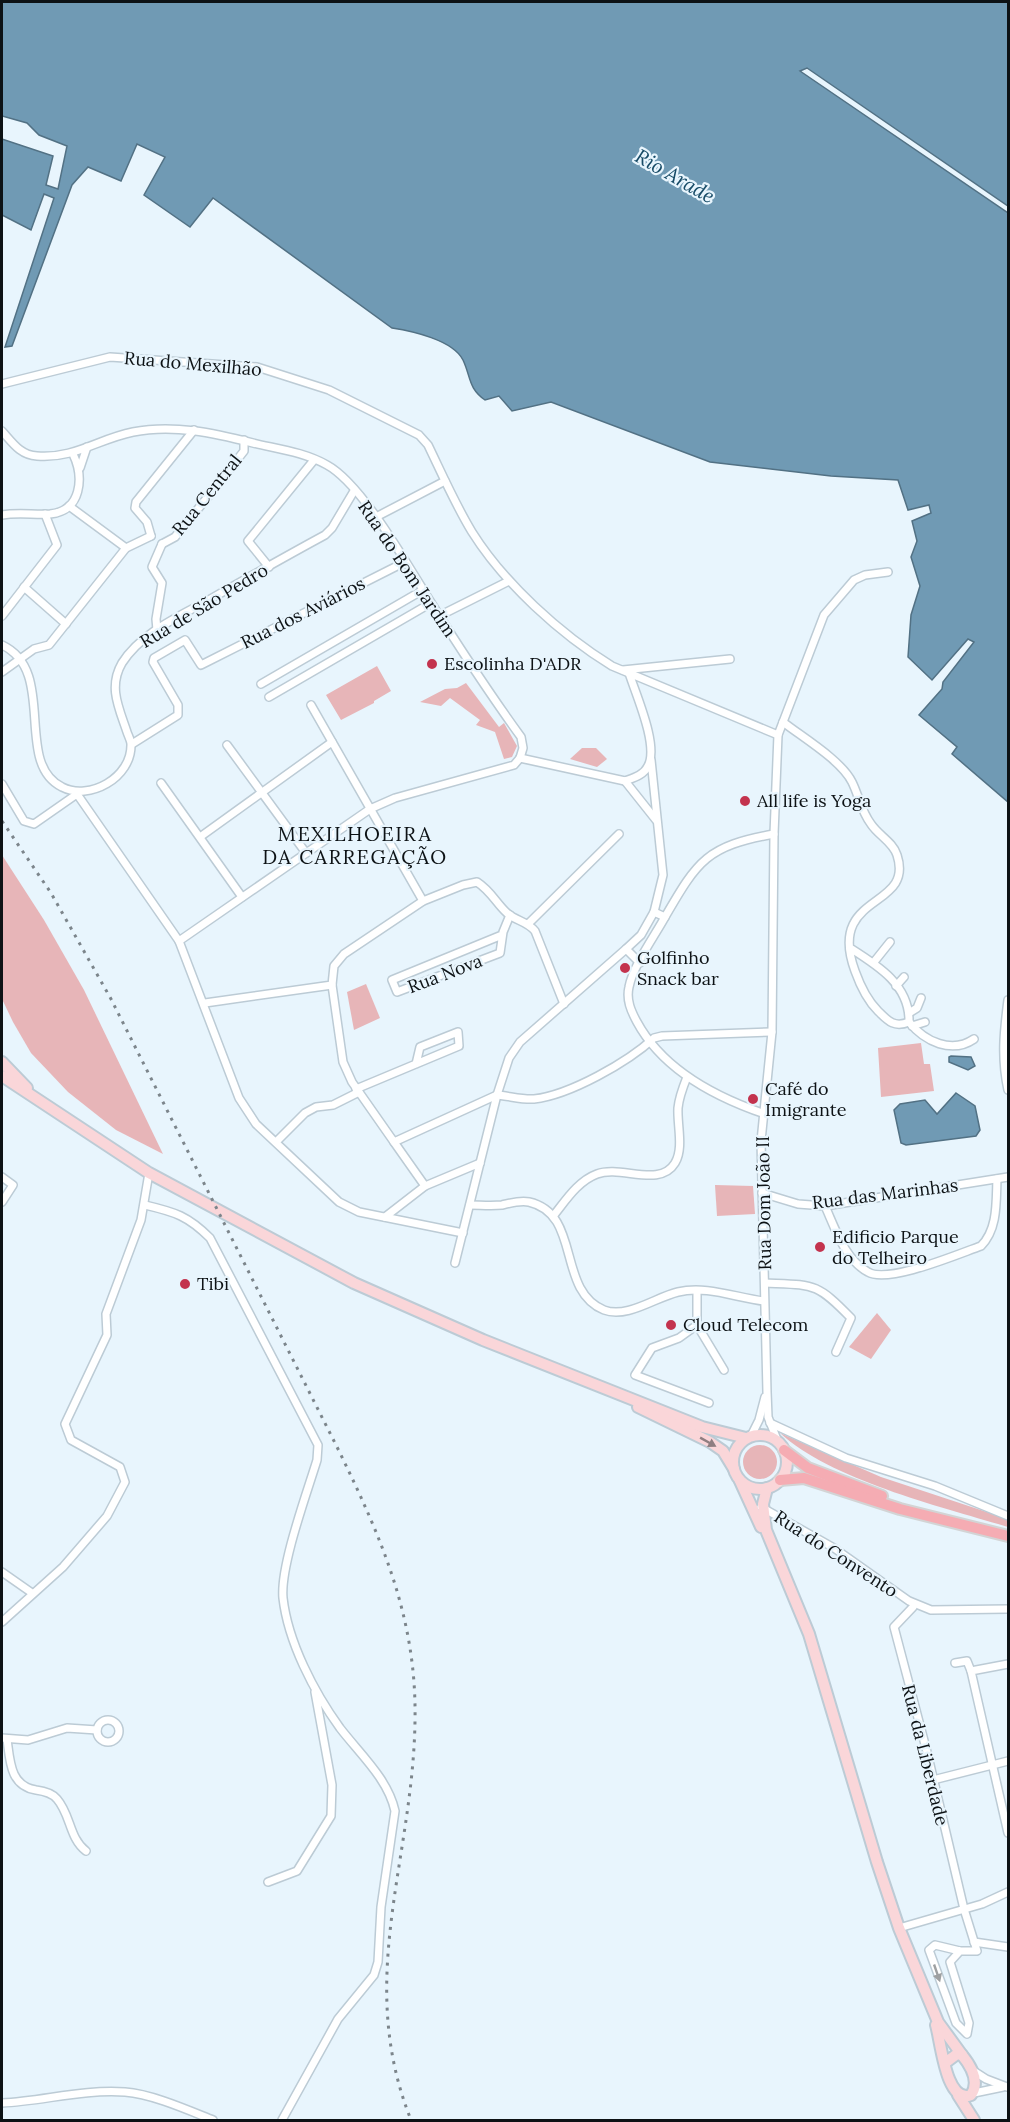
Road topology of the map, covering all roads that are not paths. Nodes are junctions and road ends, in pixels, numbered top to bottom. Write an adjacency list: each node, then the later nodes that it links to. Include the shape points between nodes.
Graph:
1 (2, 384): 11 (street, Rua do Mexilhão, via 110,357 257,367 329,390 419,435)
2 (2, 430): 8 (street, Rua do Bom Jardim, via 26,454)
3 (194, 430): 4 (street, Rua do Bom Jardim); 6 (street, Rua do Bom Jardim, via 134,432); 17 (street, via 136,502 135,508 147,522)
4 (244, 440): 5 (street, Rua do Bom Jardim); 7 (street, Rua Central)
5 (255, 443): 7 (street); 9 (street, Rua do Bom Jardim)
6 (87, 447): 8 (street, Rua do Bom Jardim); 10 (street)
7 (244, 451): 18 (street, Rua Central, via 175,537)
8 (73, 454): 10 (street)
9 (314, 460): 12 (street, Rua do Bom Jardim, via 328,465); 21 (street, via 248,541)
10 (80, 468): 13 (street, via 78,492)
11 (445, 481): 16 (street); 23 (street, Rua do Mexilhão, via 472,532)
12 (354, 491): 16 (street, Rua do Bom Jardim); 21 (street, Rua de São Pedro, via 325,535)
13 (69, 506): 14 (street); 19 (street)
14 (45, 514): 15 (street); 24 (street, via 57,545)
15 (2, 515)
16 (376, 517): 20 (street, Rua do Bom Jardim)
17 (151, 536): 18 (street); 19 (street)
18 (162, 544): 30 (street, via 152,567 162,583)
19 (126, 548): 29 (street)
20 (405, 562): 25 (street, Rua do Bom Jardim); 43 (street, Rua dos Aviários, via 201,665 185,640 154,658 178,705 178,715)
21 (268, 567): 30 (street, Rua de São Pedro)
22 (888, 573): 40 (street, Rua Dom João II, via 854,580 824,615)
23 (509, 581): 28 (street); 34 (street, Rua do Mexilhão, via 587,651)
24 (24, 587): 27 (street); 29 (street)
25 (423, 590): 26 (street, Rua do Bom Jardim); 37 (street)
26 (431, 603): 28 (street, Rua do Bom Jardim); 38 (street)
27 (2, 616)
28 (439, 616): 46 (street, Rua do Bom Jardim, via 521,737)
29 (66, 624): 32 (street, via 50,645)
30 (157, 630): 43 (street, Rua de São Pedro, via 132,651 116,675 114,693)
31 (2, 645): 32 (street)
32 (21, 659): 35 (street); 51 (street, via 30,680 40,760 48,776)
33 (730, 659): 34 (street)
34 (621, 670): 36 (street, Rua do Mexilhão)
35 (2, 672)
36 (629, 674): 41 (street, Rua do Mexilhão); 45 (street, via 651,742)
37 (261, 684)
38 (268, 697)
39 (311, 705): 42 (street)
40 (783, 722): 41 (street, Rua Dom João II); 67 (street, via 841,768 852,781 871,825 897,856 894,888 867,906 854,921 848,935)
41 (778, 735): 55 (street, Rua Dom João II)
42 (332, 742): 50 (street); 52 (street)
43 (132, 744): 51 (street, via 126,763 116,776)
44 (227, 745): 50 (street)
45 (651, 756): 47 (street, via 648,767 639,776); 53 (street)
46 (520, 758): 47 (street); 52 (street, via 514,765 395,798)
47 (625, 781): 53 (street)
48 (161, 783): 56 (street)
49 (2, 784): 51 (street, via 24,822 34,824)
50 (262, 792): 56 (street); 57 (street)
51 (77, 794): 65 (street)
52 (370, 809): 57 (street); 59 (street)
53 (656, 820): 60 (street, via 663,875)
54 (618, 834): 63 (street)
55 (774, 834): 62 (street, via 736,841 717,850 692,873); 81 (street, Rua Dom João II)
56 (200, 837): 58 (street)
57 (306, 853): 58 (street)
58 (242, 897): 65 (street)
59 (423, 901): 61 (street, via 477,882); 72 (street, via 344,954 334,966)
60 (654, 912): 62 (street); 68 (street, via 641,935)
61 (510, 915): 63 (street); 64 (street, Rua Nova)
62 (664, 917): 70 (street)
63 (529, 923): 77 (street)
64 (502, 934): 64 (street, Rua Nova, via 500,953 397,992 392,980)
65 (179, 941): 76 (street)
66 (890, 942): 69 (street)
67 (850, 948): 69 (street); 80 (street, via 860,984 872,1005 890,1023)
68 (626, 950): 70 (street); 77 (street)
69 (874, 962): 73 (street)
70 (640, 963): 83 (street, via 629,984 628,1001)
71 (904, 977): 73 (street)
72 (332, 985): 76 (street); 90 (street, via 344,1062)
73 (896, 986): 78 (street)
74 (921, 999): 78 (street)
75 (1008, 999): 89 (street, via 1003,1041)
76 (205, 1003): 94 (street, via 238,1098 256,1124)
77 (564, 1004): 91 (street, via 520,1042)
78 (909, 1013): 80 (street)
79 (925, 1022): 80 (street)
80 (910, 1024): 82 (street, via 917,1032 952,1048)
81 (772, 1032): 83 (street, via 662,1036); 93 (street, Rua Dom João II)
82 (974, 1039)
83 (649, 1043): 88 (street); 91 (street, via 556,1095 531,1100)
84 (2, 1057): 92 (street)
85 (2, 1062): 92 (main road)
86 (416, 1064): 86 (street, via 459,1046 458,1032 420,1047); 90 (street)
87 (2, 1076): 92 (main road)
88 (687, 1077): 93 (street, via 735,1104); 107 (street, via 678,1108 679,1154 671,1169 656,1175 623,1171 596,1174 576,1188)
89 (1008, 1089)
90 (357, 1090): 94 (street, via 333,1106 316,1107 305,1113); 95 (street)
91 (497, 1095): 95 (street); 96 (street)
92 (46, 1107): 97 (main road)
93 (765, 1114): 102 (street, Rua Dom João II)
94 (276, 1142): 108 (street, via 339,1202 359,1212)
95 (394, 1142): 101 (street)
96 (480, 1162): 101 (street); 105 (street)
97 (149, 1173): 117 (main road, via 354,1283); 133 (street, via 141,1220 106,1314 107,1335 65,1424 71,1440 120,1467 125,1482 107,1516 63,1567)
98 (2, 1176): 103 (street, via 13,1185)
99 (1008, 1177): 100 (street, Rua das Marinhas)
100 (997, 1179): 106 (street, Rua das Marinhas); 106 (street, via 996,1212 989,1238 981,1246 885,1276 868,1272 846,1249)
101 (425, 1185): 108 (street)
102 (762, 1193): 106 (street, Rua das Marinhas, via 798,1204); 111 (street, Rua Dom João II)
103 (2, 1202)
104 (146, 1205): 140 (street, via 175,1211 210,1238 318,1445 289,1552 283,1597 294,1640)
105 (470, 1205): 107 (street, via 530,1202); 109 (street)
106 (825, 1206)
107 (554, 1215): 112 (street, via 574,1274 583,1291 604,1310 621,1311 679,1292)
108 (385, 1217): 109 (street)
109 (463, 1233): 110 (street)
110 (455, 1263)
111 (765, 1283): 113 (street, Rua Dom João II); 115 (street, via 806,1284 824,1291 851,1318)
112 (697, 1291): 113 (street); 114 (street)
113 (764, 1301): 118 (street, Rua Dom João II)
114 (697, 1325): 116 (street); 119 (street, via 680,1338 652,1348 635,1375)
115 (836, 1352)
116 (724, 1370)
117 (581, 1379): 121 (main road, via 702,1427); 123 (main road, one-way to 123, via 710,1442 723,1451)
118 (766, 1392): 120 (street); 121 (street, via 759,1420)
119 (709, 1403)
120 (770, 1423): 122 (street); 128 (street, via 846,1458 935,1486)
121 (749, 1437): 122 (main road, via 768,1436); 123 (main road, via 735,1452)
122 (781, 1446): 125 (main road, via 787,1465); 129 (main road, via 808,1468)
123 (734, 1469): 124 (main road)
124 (739, 1479): 126 (main road, via 752,1488); 127 (main road)
125 (780, 1480): 126 (main road); 129 (main road, via 804,1478 900,1509)
126 (767, 1488): 127 (main road)
127 (758, 1507): 131 (main road); 131 (main road, via 764,1535); 134 (street, Rua do Convento, via 834,1548)
128 (1008, 1516)
129 (968, 1525): 130 (main road)
130 (1008, 1536)
131 (779, 1562): 151 (main road, via 809,1634)
132 (2, 1572): 133 (street)
133 (32, 1593): 136 (street)
134 (911, 1604): 135 (street, Rua do Convento, via 931,1610); 145 (street, Rua da Liberdade, via 894,1627)
135 (1008, 1610)
136 (2, 1622)
137 (955, 1663): 139 (street, via 967,1661)
138 (1008, 1664): 139 (street)
139 (971, 1671): 144 (street)
140 (314, 1686): 148 (street, via 332,1785 331,1816 297,1871); 164 (street, via 392,1796 395,1811 374,1975 339,2019)
141 (97, 1730): 142 (street, via 67,1728 28,1740)
142 (4, 1739): 147 (street, via 14,1776 29,1789 50,1793 58,1799 77,1844)
143 (1008, 1761): 144 (street)
144 (991, 1766): 145 (street); 146 (street)
145 (933, 1780): 150 (street, Rua da Liberdade)
146 (1008, 1833)
147 (86, 1851)
148 (268, 1882)
149 (1008, 1892): 150 (street)
150 (964, 1909): 151 (street); 152 (street, Rua da Liberdade)
151 (899, 1928): 155 (main road)
152 (974, 1942): 153 (street); 154 (street, via 977,1951)
153 (1008, 1947)
154 (960, 1951): 154 (street, one-way to 154, via 935,1945 929,1950 956,2023 967,2034 969,2023 950,1962)
155 (921, 1982): 156 (main road, via 938,2022); 157 (main road)
156 (962, 2055): 157 (main road, via 952,2055); 158 (main road)
157 (945, 2063): 161 (main road)
158 (972, 2070): 159 (street); 160 (main road)
159 (1008, 2087): 160 (street)
160 (973, 2094): 161 (main road); 166 (main road)
161 (958, 2095): 165 (main road)
162 (3, 2104): 163 (street, via 67,2094 127,2092)
163 (213, 2121)
164 (282, 2121)
165 (974, 2121)
166 (979, 2121)

